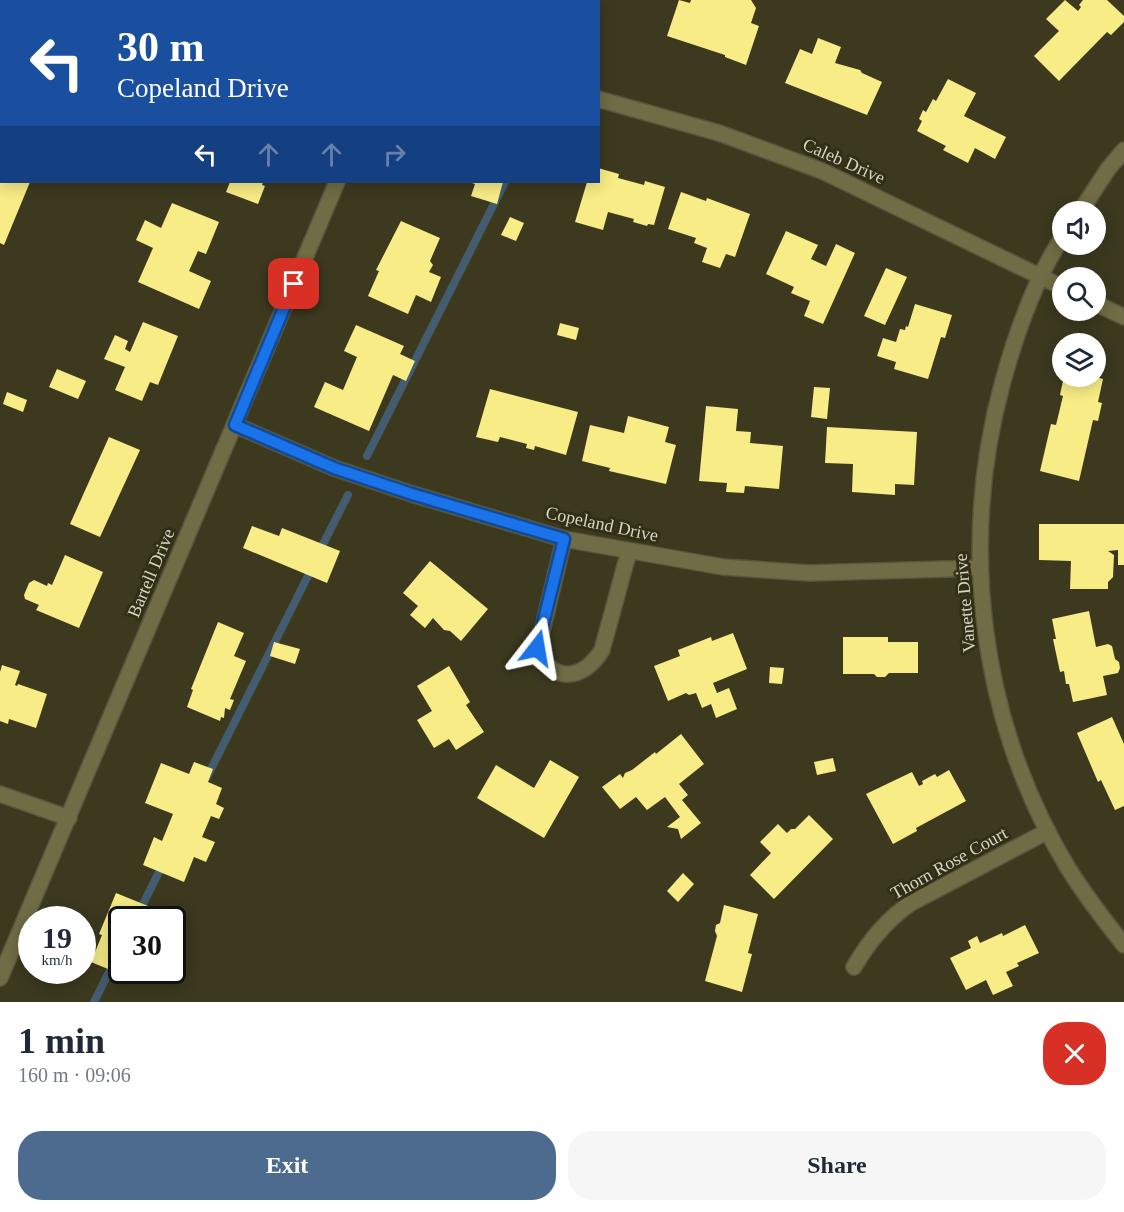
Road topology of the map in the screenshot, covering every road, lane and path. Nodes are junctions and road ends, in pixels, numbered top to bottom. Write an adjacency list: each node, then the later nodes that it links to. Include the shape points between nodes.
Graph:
1 (600, 100): 6 (street, Caleb Drive, via 719,133 822,171)
2 (1124, 150): 4 (street)
3 (337, 183): 10 (street, Bartell Drive)
4 (1087, 201)
5 (1053, 255): 6 (street, Vanette Drive)
6 (1041, 277): 7 (street, Caleb Drive); 13 (street, Vanette Drive, via 1012,349 993,417 982,486)
7 (1052, 282)
8 (1106, 308): 9 (street)
9 (1124, 317)
10 (235, 425): 11 (street, Copeland Drive, via 345,471); 15 (street, Bartell Drive)
11 (564, 539): 12 (street, Copeland Drive); 12 (street, via 537,648 541,659 556,673 580,671 595,662 602,650)
12 (628, 551): 13 (street, Copeland Drive, via 723,567 809,573)
13 (979, 568): 16 (street, Vanette Drive, via 998,699 1019,768)
14 (0, 794): 15 (street)
15 (69, 818): 19 (street, Bartell Drive)
16 (1048, 831): 17 (street, Vanette Drive, via 1093,906); 18 (street, Thorn Rose Court, via 911,903 868,943)
17 (1124, 945)
18 (854, 967)
19 (0, 978)

